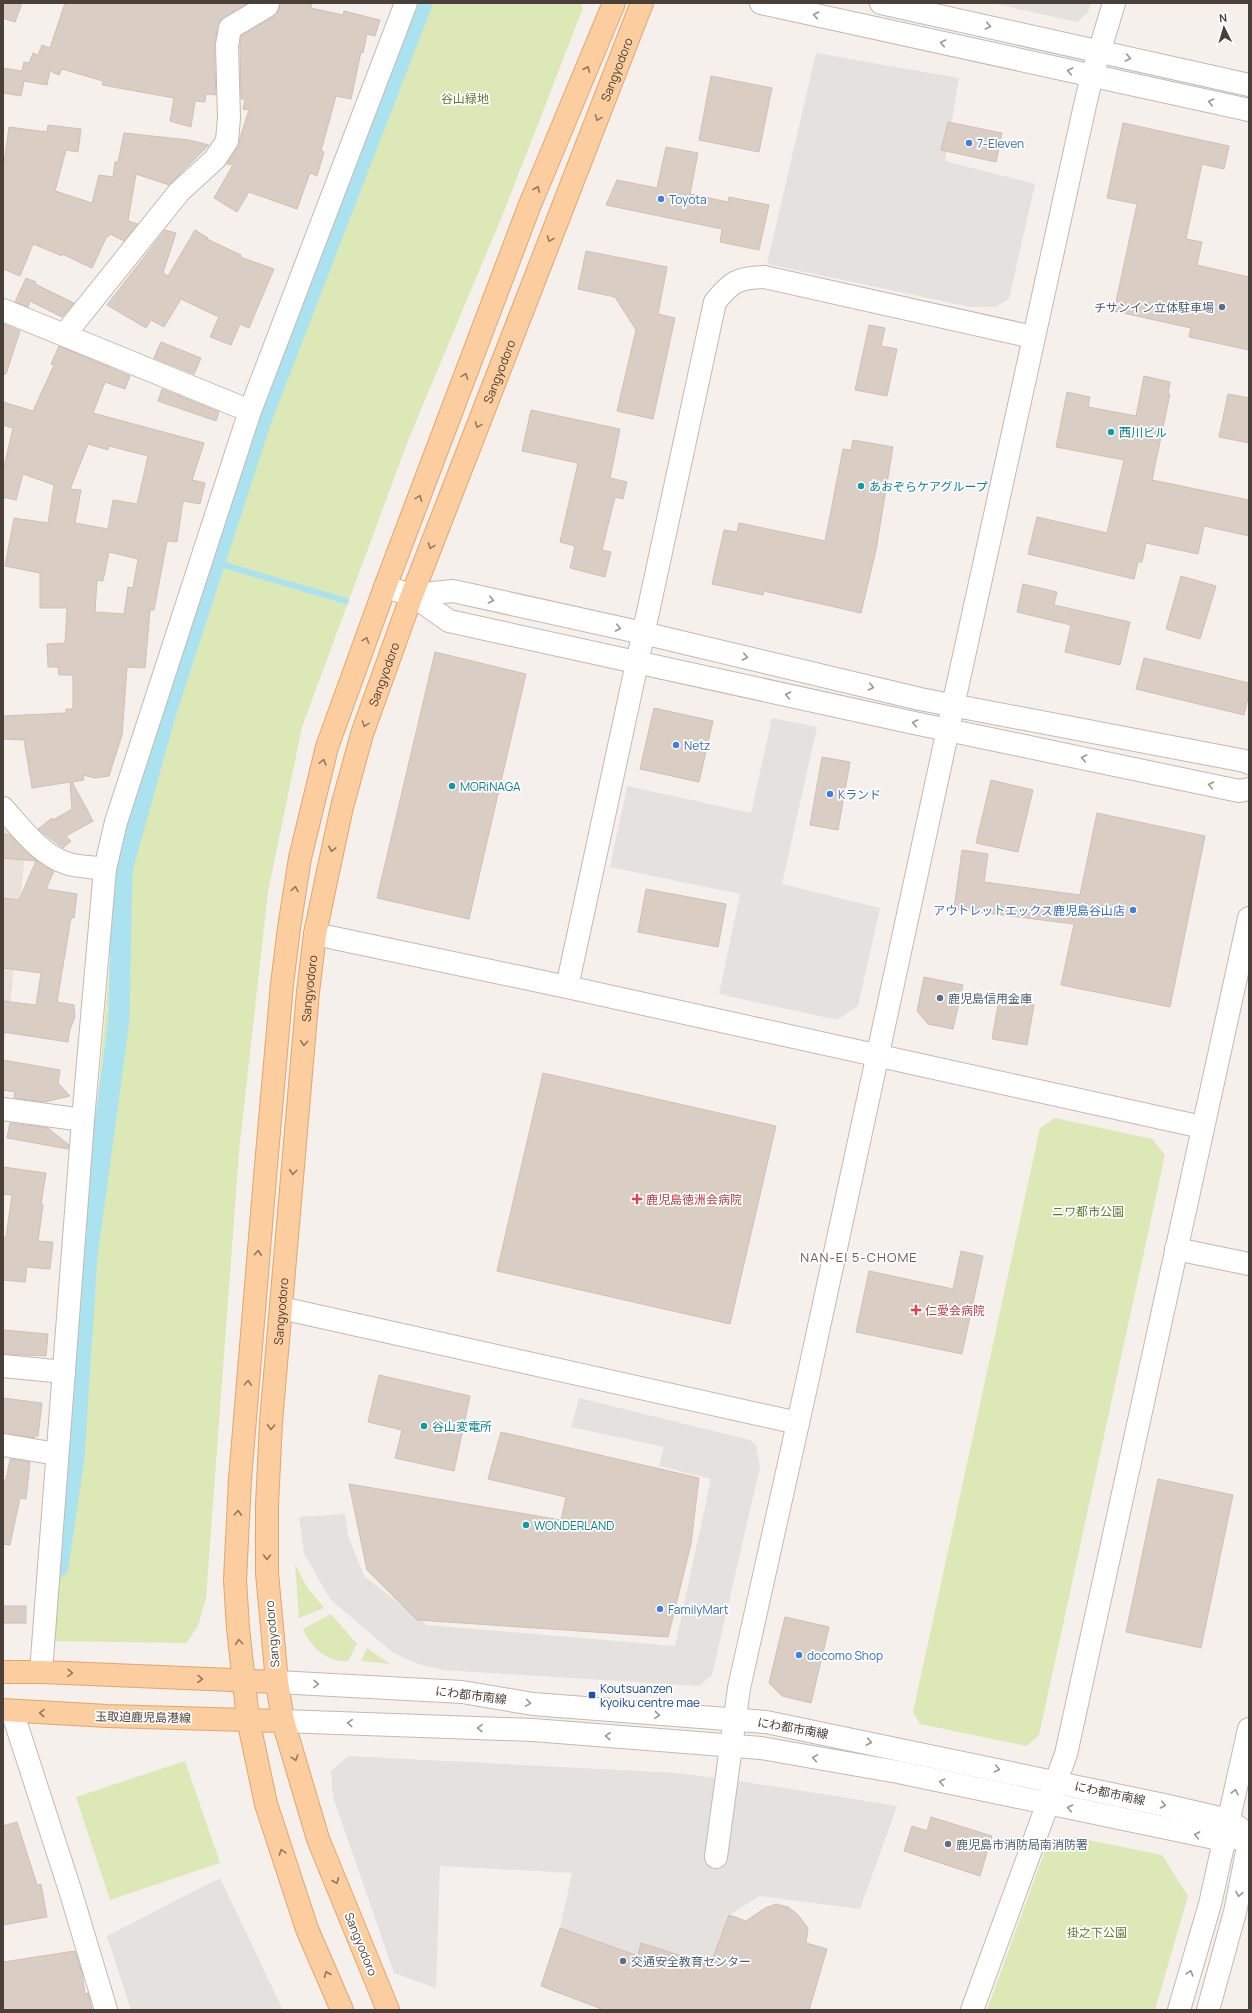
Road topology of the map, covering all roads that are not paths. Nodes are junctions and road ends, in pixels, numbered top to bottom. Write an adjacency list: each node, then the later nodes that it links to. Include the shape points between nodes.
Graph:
1 (268, 3): 13 (street, via 230,28 227,44 227,141 215,159 179,192)
2 (406, 3): 15 (street)
3 (614, 3): 16 (main road, one-way to 3, via 529,207)
4 (642, 3): 17 (main road, Sangyodoro, one-way to 17)
5 (761, 3): 9 (street, one-way to 5)
6 (881, 3): 8 (street, one-way to 8)
7 (1114, 3): 8 (street)
8 (1099, 51): 9 (street); 10 (street, one-way to 10)
9 (1092, 76): 11 (street, one-way to 9); 14 (street)
10 (1249, 84)
11 (1249, 110)
12 (3, 310): 13 (street)
13 (65, 334): 15 (street)
14 (1033, 337): 18 (street, via 764,277 748,278 726,287 715,302); 20 (street)
15 (250, 410): 25 (street, via 116,822)
16 (385, 586): 17 (street); 43 (main road, one-way to 16, via 235,1580 240,1479 282,984 289,928 300,858 327,747)
17 (412, 595): 18 (street, one-way to 18, via 453,591); 19 (street, via 449,621); 27 (main road, Sangyodoro, one-way to 27, via 362,734 342,807)
18 (643, 633): 19 (street); 20 (street, one-way to 20)
19 (637, 663): 21 (street, one-way to 19); 28 (street)
20 (953, 706): 21 (street); 22 (street, via 1245,760)
21 (948, 730): 23 (street, one-way to 21, via 1239,791); 29 (street)
22 (1249, 763)
23 (1249, 789)
24 (3, 808): 25 (street, via 29,837 54,858 68,864)
25 (105, 869): 31 (street)
26 (1249, 918): 32 (street)
27 (315, 934): 28 (street); 35 (main road, Sangyodoro, one-way to 35)
28 (567, 987): 29 (street)
29 (877, 1056): 32 (street); 38 (street)
30 (3, 1109): 31 (street)
31 (83, 1120): 37 (street)
32 (1202, 1127): 33 (street)
33 (1176, 1249): 34 (street); 51 (street, via 1066,1754)
34 (1249, 1264)
35 (281, 1308): 38 (street); 44 (main road, Sangyodoro, one-way to 44, via 267,1505 267,1573)
36 (3, 1366): 37 (street)
37 (64, 1372): 40 (street)
38 (798, 1422): 47 (street)
39 (3, 1445): 40 (street)
40 (57, 1454): 42 (street)
41 (3, 1672): 42 (main road)
42 (41, 1672): 43 (main road, one-way to 43)
43 (243, 1681): 44 (main road); 46 (main road)
44 (277, 1682): 47 (street, にわ都市南線, one-way to 47, via 462,1692 533,1704); 48 (main road, Sangyodoro)
45 (6, 1711): 46 (main road, 玉取迫鹿児島港線, one-way to 45); 57 (street, via 70,1890)
46 (248, 1719): 48 (main road, 玉取迫鹿児島港線); 58 (main road, one-way to 46, via 307,1929 266,1804)
47 (734, 1720): 50 (street); 51 (street, にわ都市南線, one-way to 51, via 774,1723)
48 (283, 1721): 50 (street, にわ都市南線, one-way to 48, via 533,1730); 59 (main road, Sangyodoro, one-way to 59, via 318,1839)
49 (1249, 1729): 53 (street, one-way to 49)
50 (731, 1746): 52 (street, にわ都市南線, one-way to 50, via 898,1772 761,1748); 56 (street)
51 (1056, 1782): 52 (street); 53 (street, にわ都市南線, one-way to 53)
52 (1048, 1804): 53 (street, にわ都市南線, one-way to 52); 60 (street)
53 (1226, 1830): 54 (street, にわ都市南線); 61 (street, one-way to 53, via 1210,1904)
54 (1249, 1835)
55 (1249, 1842): 62 (street, one-way to 62, via 1235,1912)
56 (716, 1857)
57 (106, 2010)
58 (342, 2010)
59 (388, 2010)
60 (972, 2010)
61 (1179, 2010)
62 (1208, 2010)

